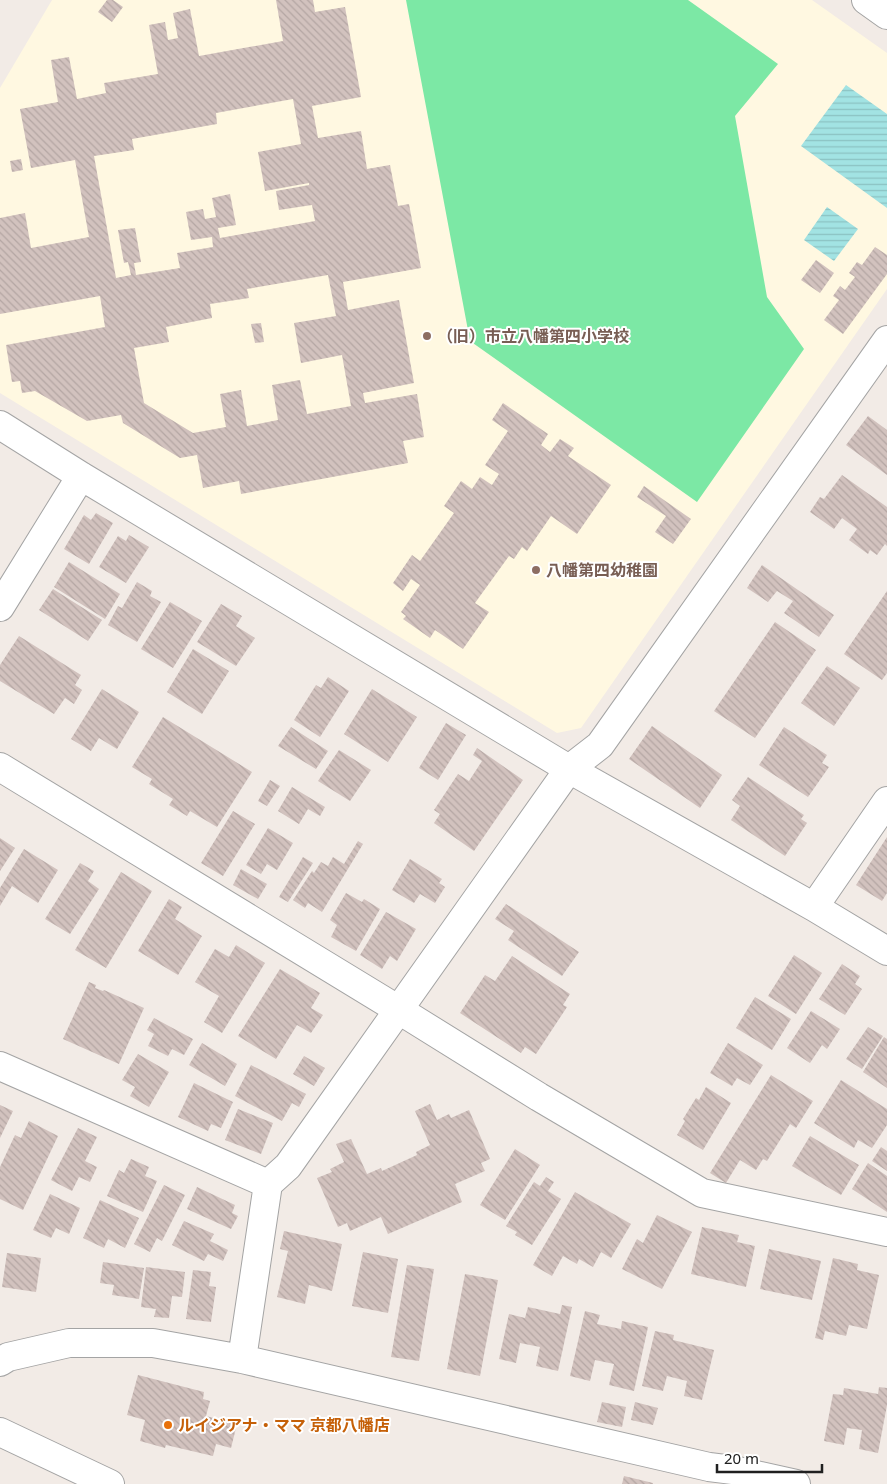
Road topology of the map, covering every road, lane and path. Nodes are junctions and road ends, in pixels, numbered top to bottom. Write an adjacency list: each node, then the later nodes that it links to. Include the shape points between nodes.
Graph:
1 (866, 0): 2 (street)
2 (887, 15)
3 (887, 340): 8 (street, via 600,745)
4 (0, 425): 5 (street)
5 (81, 476): 6 (street); 8 (street)
6 (0, 606)
7 (0, 767): 12 (street)
8 (569, 769): 10 (street); 12 (street)
9 (887, 801): 10 (street)
10 (814, 907): 11 (street)
11 (887, 951)
12 (399, 1010): 14 (street, via 288,1166); 15 (street, via 538,1097 702,1193)
13 (0, 1066): 14 (street)
14 (268, 1184): 16 (street)
15 (887, 1232)
16 (242, 1359): 17 (street, via 153,1342 70,1344 8,1357); 19 (street)
17 (0, 1362)
18 (0, 1432): 20 (street)
19 (707, 1476): 21 (street, via 733,1470)
20 (110, 1484)
21 (796, 1484)

